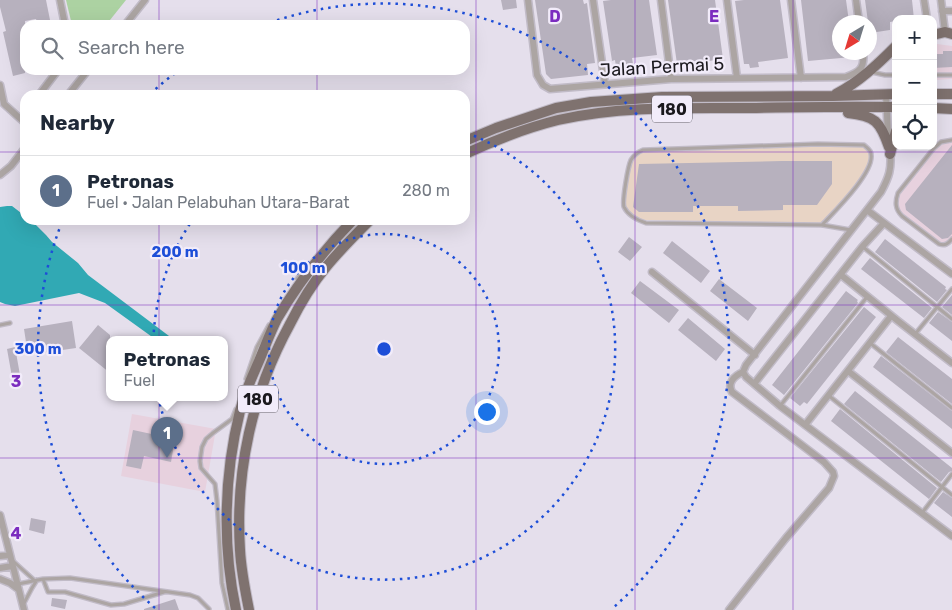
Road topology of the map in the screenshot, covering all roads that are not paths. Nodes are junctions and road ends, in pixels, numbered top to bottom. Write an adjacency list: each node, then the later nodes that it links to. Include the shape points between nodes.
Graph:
1 (60, 0): 15 (street)
2 (145, 0): 16 (street)
3 (528, 0): 29 (street, Jalan Permai 5, via 537,75 543,85 550,89)
4 (593, 0): 29 (street)
5 (661, 0): 28 (street)
6 (726, 0): 26 (street)
7 (791, 0): 27 (street)
8 (856, 0): 13 (street)
9 (924, 0): 14 (street)
10 (941, 0): 11 (street)
11 (942, 11): 12 (street); 17 (street)
12 (952, 11)
13 (858, 15)
14 (926, 15)
15 (64, 20)
16 (129, 20)
17 (948, 33)
18 (892, 50): 20 (main road)
19 (864, 60): 27 (street, Jalan Permai 5, via 858,72 846,76)
20 (870, 72): 23 (lane); 36 (main road)
21 (54, 75): 31 (street)
22 (84, 75): 32 (street)
23 (892, 75)
24 (937, 75): 25 (lane)
25 (952, 75)
26 (737, 78): 27 (street, Jalan Permai 5); 28 (street, Jalan Permai 5)
27 (801, 78)
28 (671, 79): 29 (street, Jalan Permai 5)
29 (605, 84)
30 (0, 85): 37 (street)
31 (43, 90)
32 (72, 90)
33 (891, 94): 36 (main road, 180); 38 (street)
34 (937, 94): 35 (main road)
35 (952, 94)
36 (833, 96): 44 (main road, 180, via 662,97 591,102 556,108)
37 (2, 104): 43 (street)
38 (891, 107): 39 (main road, 180); 47 (street)
39 (798, 108): 47 (main road, via 872,118 884,131); 48 (main road, 180, via 648,109 600,113 519,131)
40 (937, 108): 41 (main road)
41 (950, 109): 42 (main road)
42 (937, 111)
43 (20, 115)
44 (470, 139)
45 (952, 140): 58 (lane, via 941,142 934,148 898,193 896,205 902,216 939,244 947,244)
46 (892, 144): 47 (main road)
47 (890, 151): 51 (street, via 891,169 887,180)
48 (470, 152)
49 (20, 154): 50 (street)
50 (0, 175)
51 (867, 210): 52 (street); 57 (street)
52 (884, 223): 59 (street); 62 (street)
53 (348, 225): 64 (lane, via 320,251)
54 (348, 225): 104 (main road, 180, via 307,274 276,322 240,410 228,488 227,525 229,571)
55 (365, 225): 105 (main road, 180, via 325,268 302,302 282,337 258,398 248,434 240,500 240,550)
56 (822, 225): 56 (lane, via 638,221 630,216 623,204 629,165 632,158 643,150 864,145 872,154 867,172); 57 (lane)
57 (852, 230): 75 (street)
58 (952, 239)
59 (862, 247): 63 (street); 68 (lane)
60 (952, 265): 62 (street)
61 (652, 272): 75 (street)
62 (950, 273)
63 (841, 274): 66 (street); 79 (street)
64 (293, 285)
65 (952, 289): 68 (lane)
66 (867, 297): 69 (street); 81 (lane)
67 (283, 300): 103 (lane, via 257,347 232,419 206,439 202,447 202,468 215,484 222,583)
68 (937, 307): 70 (lane); 73 (lane)
69 (891, 316): 73 (street); 74 (street)
70 (952, 319)
71 (10, 323): 72 (lane)
72 (0, 325)
73 (915, 334): 76 (street)
74 (870, 343): 77 (street); 82 (lane)
75 (755, 355): 78 (street)
76 (952, 363)
77 (848, 371): 80 (street); 84 (street)
78 (743, 372): 79 (street); 106 (street, via 732,381 732,392 824,462 834,476 829,488)
79 (754, 384): 81 (street)
80 (828, 396): 83 (street); 86 (lane)
81 (780, 406): 83 (street)
82 (952, 408)
83 (805, 425): 88 (street)
84 (952, 453)
85 (952, 474): 86 (lane)
86 (942, 487): 87 (lane); 88 (lane)
87 (952, 495)
88 (921, 513): 91 (street)
89 (0, 515): 90 (street)
90 (4, 533): 92 (street); 94 (street)
91 (952, 536)
92 (0, 540)
93 (0, 556): 94 (street)
94 (11, 560): 95 (street); 98 (lane); 99 (street)
95 (0, 568)
96 (43, 578): 98 (lane); 100 (lane, via 70,578); 100 (lane, via 48,592 65,592 111,605)
97 (0, 580): 99 (street)
98 (36, 580): 99 (lane); 101 (lane)
99 (18, 587): 101 (street)
100 (165, 592): 102 (lane, via 198,598)
101 (23, 608)
102 (209, 609)
103 (228, 610)
104 (236, 610)
105 (249, 610)
106 (729, 610)

